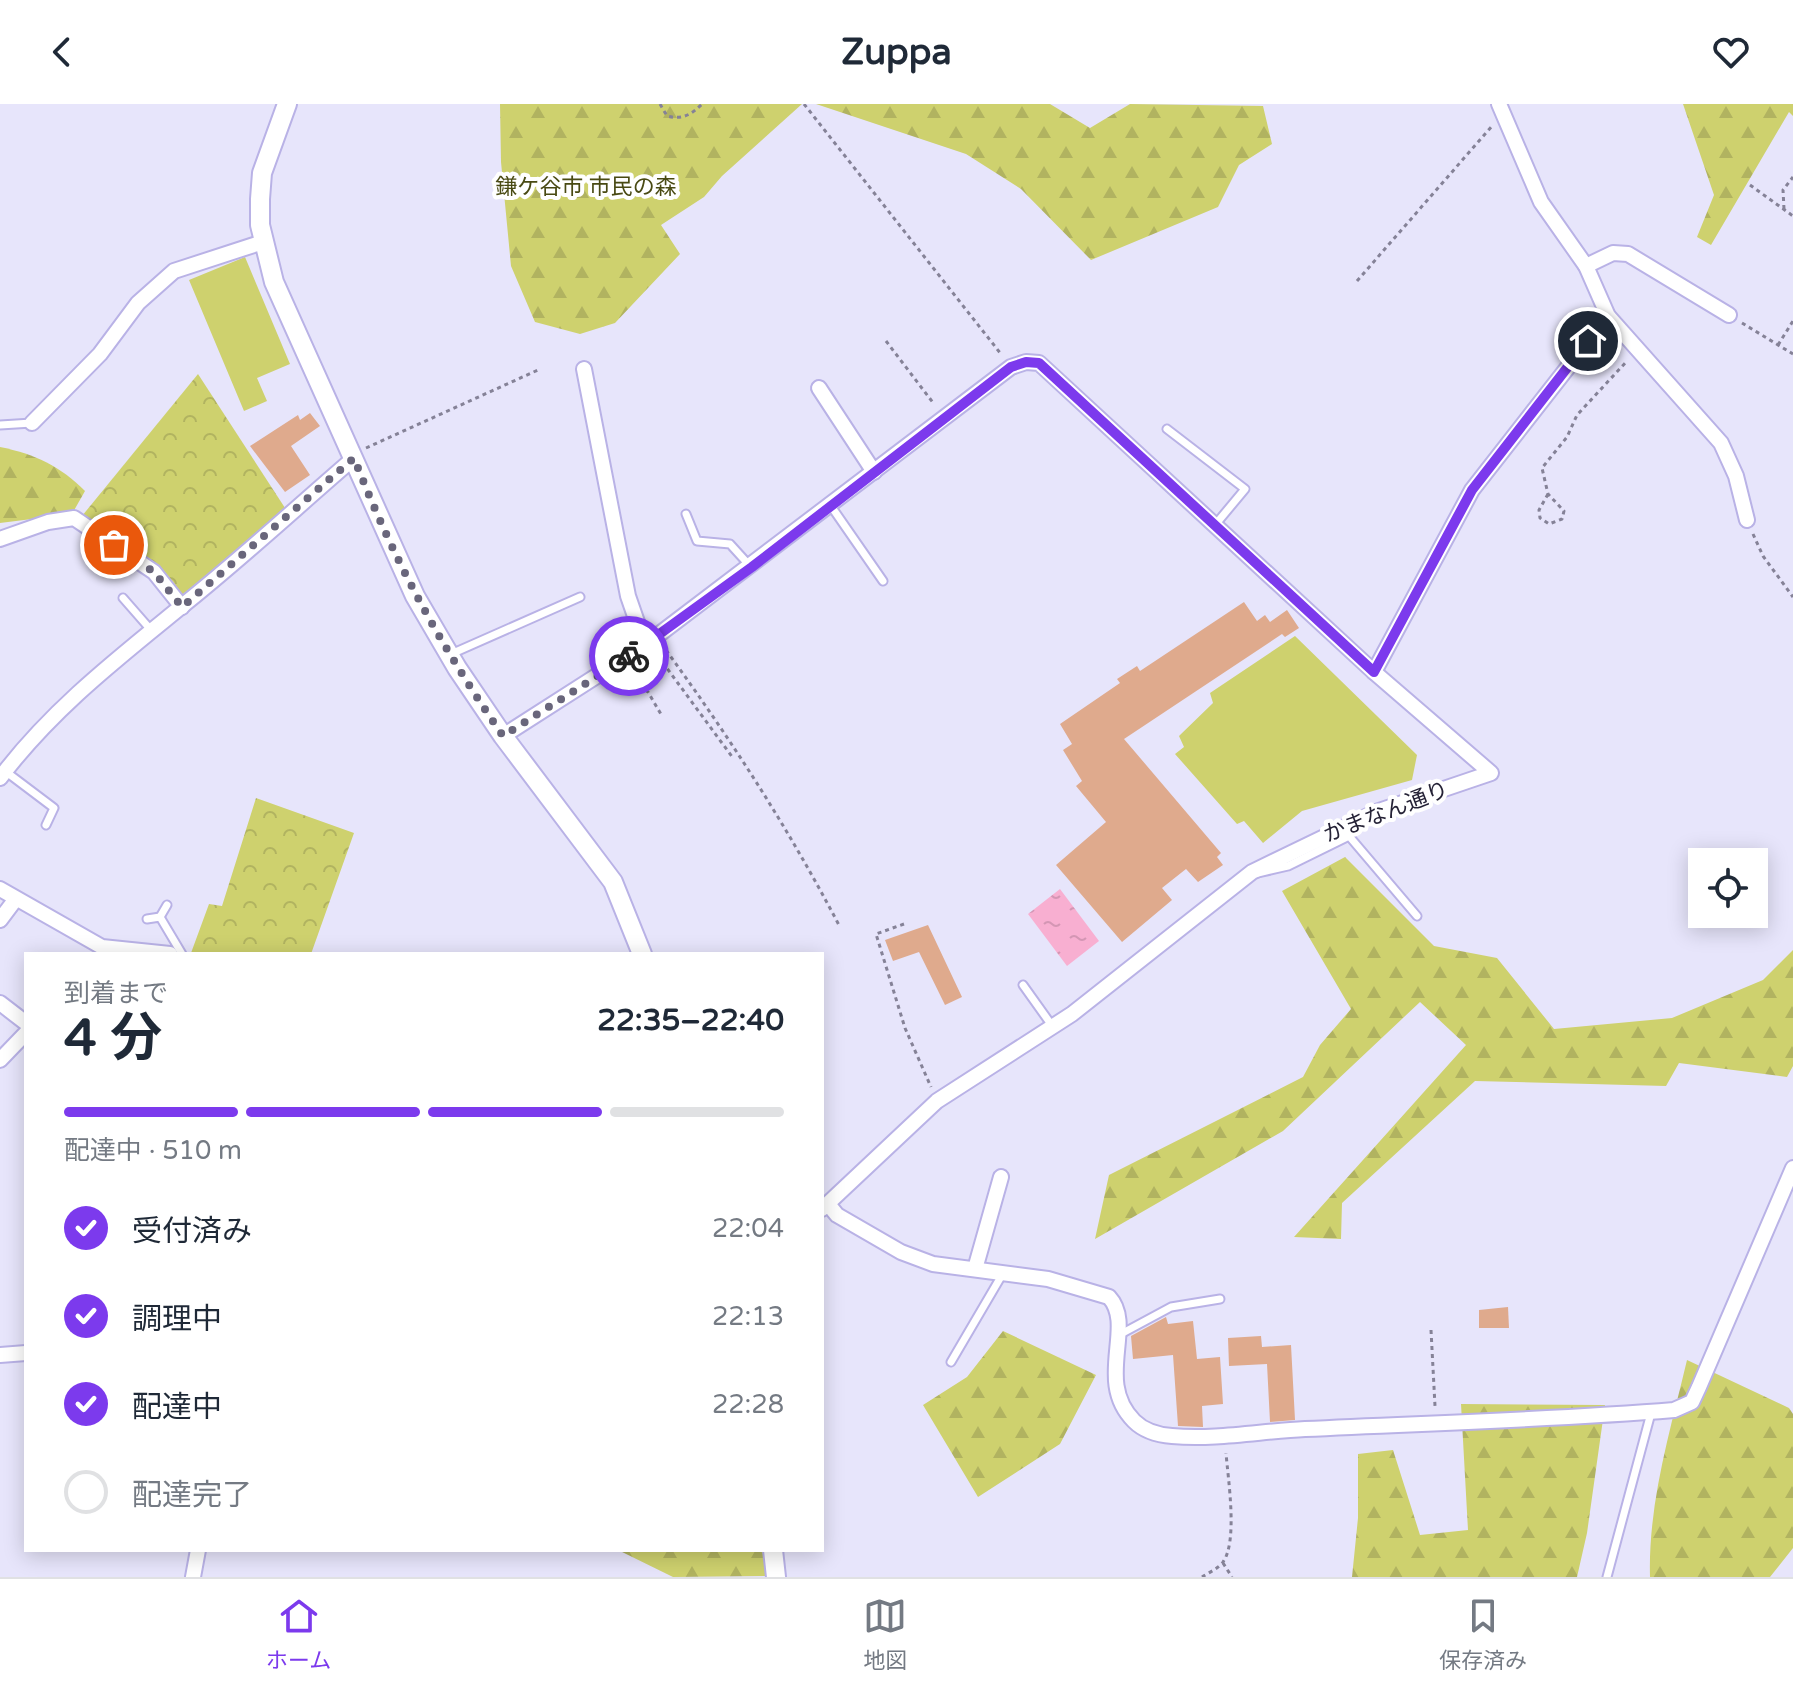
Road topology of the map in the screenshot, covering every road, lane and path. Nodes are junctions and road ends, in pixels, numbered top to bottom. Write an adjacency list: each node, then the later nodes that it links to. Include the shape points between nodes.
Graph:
1 (287, 104): 10 (street, via 262,173)
2 (660, 104): 3 (path, via 676,119 691,115)
3 (702, 104)
4 (804, 104): 20 (path)
5 (1501, 109): 11 (street, via 1541,202); 12 (path)
6 (1793, 177): 8 (path, via 1783,190)
7 (1750, 185): 8 (path)
8 (1784, 209): 9 (path)
9 (1793, 216)
10 (263, 242): 25 (street, via 174,271 138,303 100,354); 28 (street, via 274,282)
11 (1586, 266): 13 (street, via 1613,253 1628,254); 14 (street)
12 (1357, 281)
13 (1729, 315): 17 (path)
14 (1608, 316): 18 (street); 46 (street, via 1472,490)
15 (1793, 321): 17 (path)
16 (886, 341): 24 (path)
17 (1778, 345): 19 (path)
18 (1638, 349): 30 (path, via 1577,415 1567,437 1549,456 1542,468); 33 (street, via 1721,443)
19 (1793, 354)
20 (1011, 367): 24 (street); 34 (street, via 1039,363)
21 (584, 369): 43 (street, via 628,596)
22 (538, 370): 28 (path)
23 (819, 388): 29 (street)
24 (945, 420): 29 (street)
25 (32, 423): 26 (lane)
26 (0, 425)
27 (1167, 429): 34 (lane, via 1245,489)
28 (354, 458): 41 (street); 44 (street, via 397,563)
29 (874, 472): 31 (street)
30 (1548, 494): 30 (path, via 1564,511 1562,519 1549,524 1539,510)
31 (831, 506): 36 (street); 37 (lane)
32 (686, 514): 36 (lane, via 697,541 730,544)
33 (1747, 520): 39 (path, via 1763,556)
34 (1215, 525): 46 (street)
35 (0, 539): 41 (street, via 74,518 154,572)
36 (752, 567): 43 (street)
37 (883, 581)
38 (580, 597): 44 (lane)
39 (1793, 597)
40 (123, 598): 42 (lane)
41 (182, 607): 42 (street)
42 (151, 630): 50 (street, via 106,666)
43 (650, 642): 45 (street); 49 (path); 61 (path, via 741,753)
44 (449, 655): 48 (street)
45 (614, 665): 47 (path, via 648,692); 48 (street)
46 (1374, 672): 52 (street, かまなん通り, via 1491,773 1376,812)
47 (662, 716)
48 (503, 736): 65 (street, via 613,882)
49 (733, 758)
50 (3, 775): 51 (lane, via 54,808)
51 (46, 825)
52 (1252, 872): 56 (lane, via 1288,866 1349,836); 69 (street, かまなん通り)
53 (0, 889): 54 (street)
54 (15, 900): 59 (street); 62 (street)
55 (167, 905): 57 (lane)
56 (1417, 916)
57 (160, 917): 58 (lane); 64 (lane)
58 (147, 919)
59 (0, 920)
60 (904, 924): 72 (path, via 876,934 905,1028)
61 (840, 927)
62 (99, 950): 63 (street)
63 (134, 952)
64 (181, 952)
65 (641, 952)
66 (1023, 985): 69 (lane)
67 (0, 1003): 68 (street)
68 (24, 1021)
69 (1053, 1027): 72 (street, かまなん通り)
70 (24, 1035): 71 (street)
71 (0, 1060)
72 (937, 1101): 75 (street, かまなん通り)
73 (1793, 1168): 84 (street, via 1692,1402)
74 (1001, 1177): 76 (street)
75 (825, 1206): 76 (street, via 901,1252 933,1264)
76 (975, 1269): 77 (street)
77 (1003, 1273): 80 (street, via 1048,1279 1109,1297 1118,1312); 83 (lane)
78 (1220, 1299): 80 (lane, via 1171,1307)
79 (1431, 1330): 85 (path)
80 (1117, 1336): 86 (street, via 1115,1392 1135,1423 1176,1437)
81 (24, 1353): 82 (street)
82 (0, 1355)
83 (951, 1362)
84 (1652, 1412): 85 (street); 94 (lane)
85 (1436, 1426): 86 (street)
86 (1224, 1434): 89 (path, via 1230,1531)
87 (198, 1552): 90 (street)
88 (773, 1552): 91 (street)
89 (1223, 1563): 92 (path); 93 (path)
90 (193, 1577)
91 (776, 1577)
92 (1202, 1577)
93 (1232, 1577)
94 (1607, 1577)

